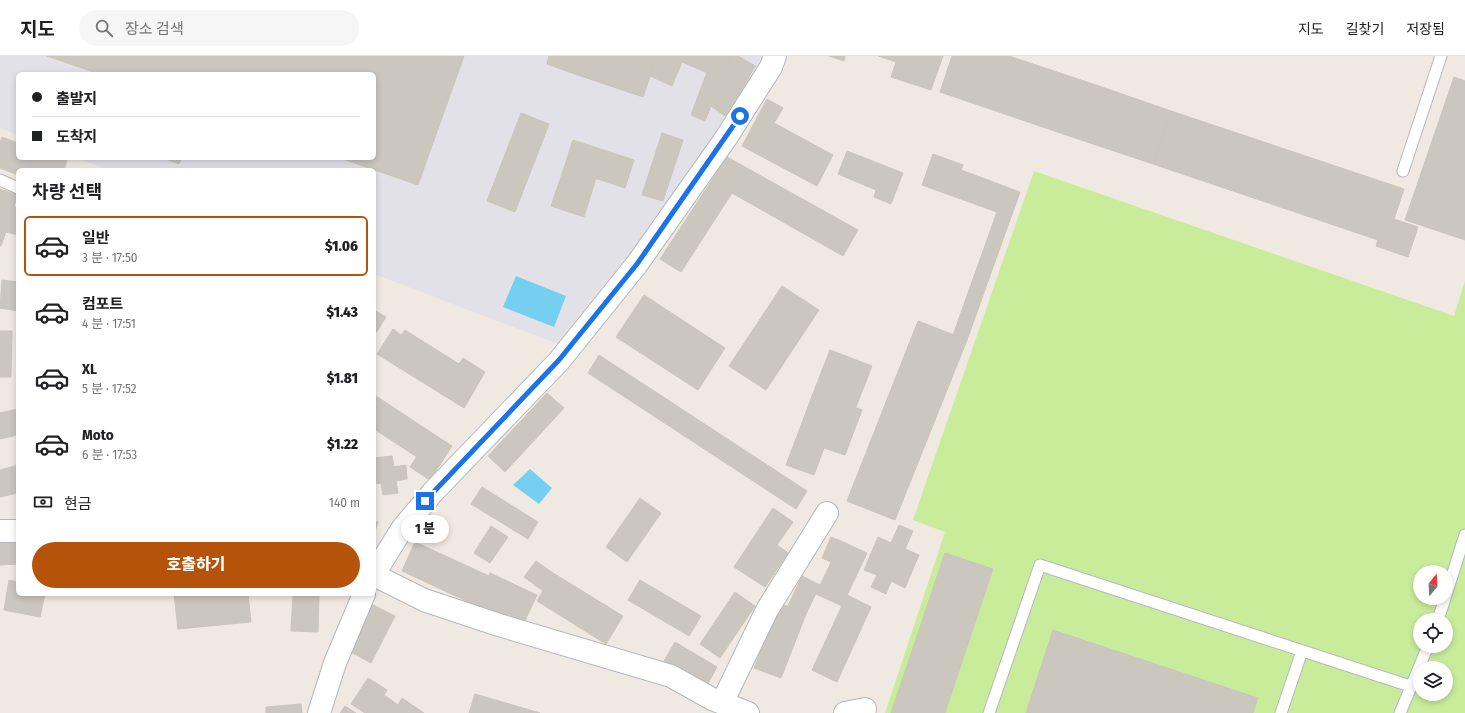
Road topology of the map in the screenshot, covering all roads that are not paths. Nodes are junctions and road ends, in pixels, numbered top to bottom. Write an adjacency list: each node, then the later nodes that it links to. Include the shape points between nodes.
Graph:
1 (775, 56): 10 (street, via 771,67 726,138 637,264 559,360 433,492 402,529)
2 (1441, 56): 3 (lane)
3 (1402, 171)
4 (0, 180): 5 (lane)
5 (16, 187)
6 (827, 513): 17 (street, via 767,610)
7 (0, 531): 8 (street)
8 (16, 531)
9 (1465, 535): 11 (lane)
10 (376, 571)
11 (1453, 573)
12 (376, 575): 17 (street, via 432,603 507,628 671,676)
13 (363, 596): 18 (street, via 335,663)
14 (1302, 651): 16 (lane); 20 (lane, via 1040,565); 21 (lane)
15 (1425, 653): 16 (lane)
16 (1410, 686): 22 (lane)
17 (722, 703): 19 (street)
18 (319, 713)
19 (748, 713)
20 (989, 713)
21 (1280, 713)
22 (1400, 713)

